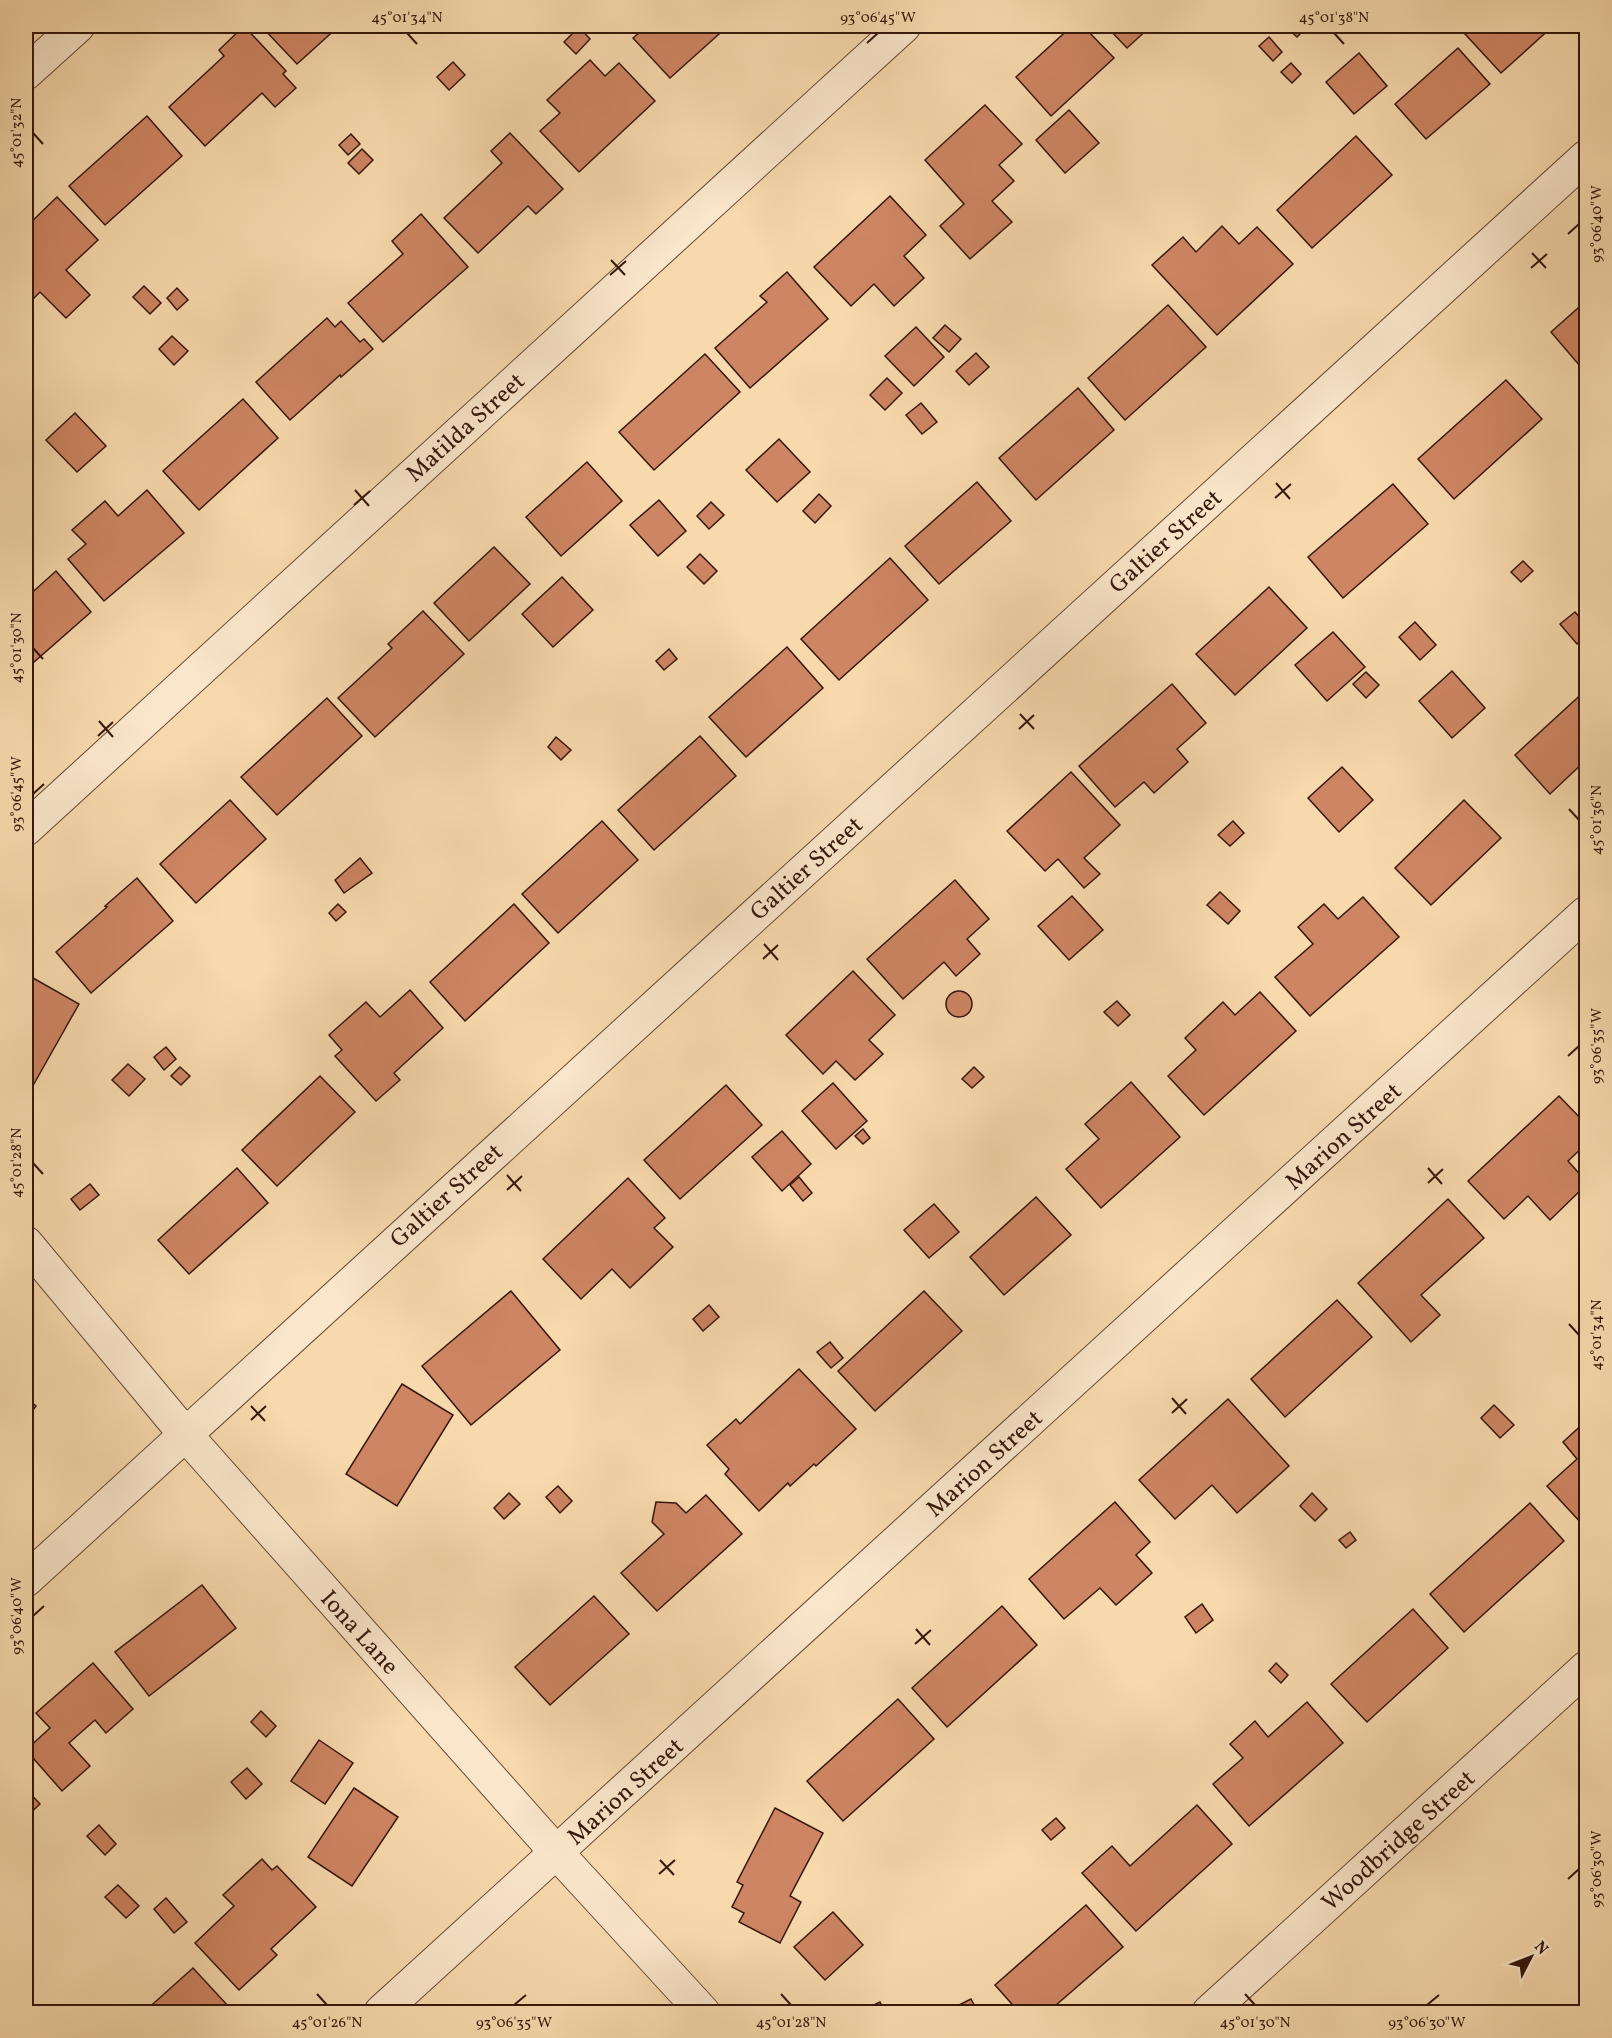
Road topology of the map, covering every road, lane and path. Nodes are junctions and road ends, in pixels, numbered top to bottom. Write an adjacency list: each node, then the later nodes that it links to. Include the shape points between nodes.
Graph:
1 (78, 26): 3 (street)
2 (904, 26): 5 (street, Matilda Street)
3 (26, 74)
4 (1587, 157): 8 (street, Galtier Street)
5 (26, 829)
6 (1587, 913): 11 (street, Marion Street)
7 (26, 1243): 8 (street, Iona Lane)
8 (184, 1434): 9 (street, Galtier Street); 11 (street, Iona Lane)
9 (26, 1580)
10 (1587, 1668): 14 (street, Woodbridge Street)
11 (557, 1854): 12 (street, Marion Street); 13 (street, Iona Lane)
12 (381, 2013)
13 (703, 2013)
14 (1209, 2013)

